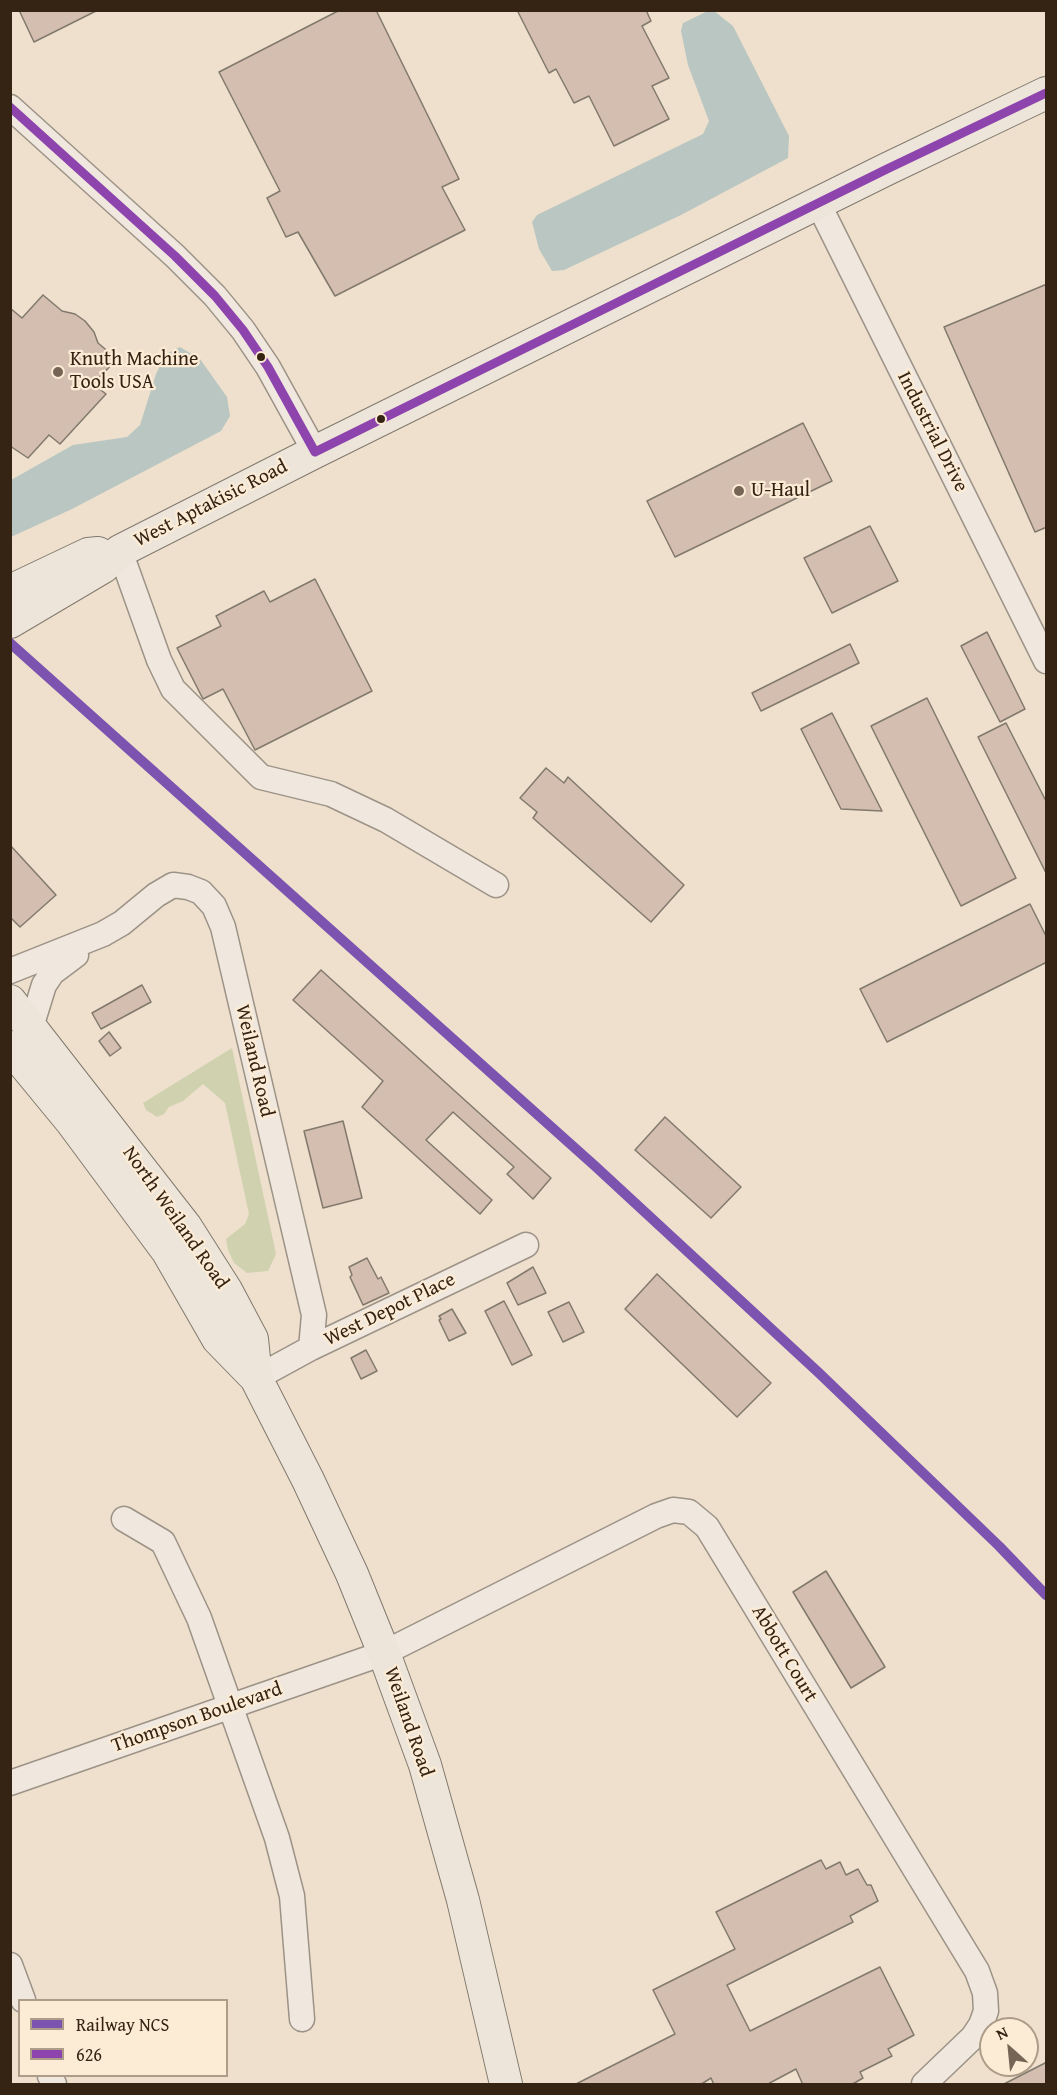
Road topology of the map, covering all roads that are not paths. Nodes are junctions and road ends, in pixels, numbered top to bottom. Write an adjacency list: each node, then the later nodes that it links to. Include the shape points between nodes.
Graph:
1 (1047, 93): 3 (main road, West Aptakisic Road)
2 (10, 107): 4 (street, via 215,297 268,367)
3 (818, 203): 4 (main road, West Aptakisic Road); 8 (street, Industrial Drive)
4 (315, 452): 5 (main road, West Aptakisic Road)
5 (120, 551): 6 (main road, West Aptakisic Road, via 88,554); 7 (main road, West Aptakisic Road, via 103,567); 9 (street, via 173,689 261,777 331,794 386,820)
6 (10, 591)
7 (10, 622)
8 (1047, 661)
9 (496, 885)
10 (104, 933): 11 (street, Weiland Road); 13 (street, Weiland Road, via 52,973); 15 (street, Weiland Road, via 173,885 201,892 214,906 223,927 314,1315)
11 (10, 971)
12 (10, 1001): 13 (main road, North Weiland Road)
13 (21, 1037): 16 (main road, North Weiland Road, via 71,1120 168,1252 218,1339)
14 (526, 1245): 15 (street, West Depot Place)
15 (311, 1348): 16 (street, West Depot Place)
16 (256, 1378): 18 (main road, Weiland Road, via 352,1574)
17 (124, 1519): 19 (street, via 163,1542 199,1618)
18 (384, 1653): 19 (street, Thompson Boulevard); 24 (main road, Weiland Road, via 424,1765 463,1900); 25 (street, Abbott Court, via 656,1516 673,1510 689,1512 707,1527 978,1971 986,2011 981,2025)
19 (230, 1706): 20 (street, Thompson Boulevard); 23 (street, via 277,1838 292,1896)
20 (10, 1783)
21 (10, 1965): 22 (street)
22 (22, 1999)
23 (302, 2019)
24 (506, 2085)
25 (924, 2085)

